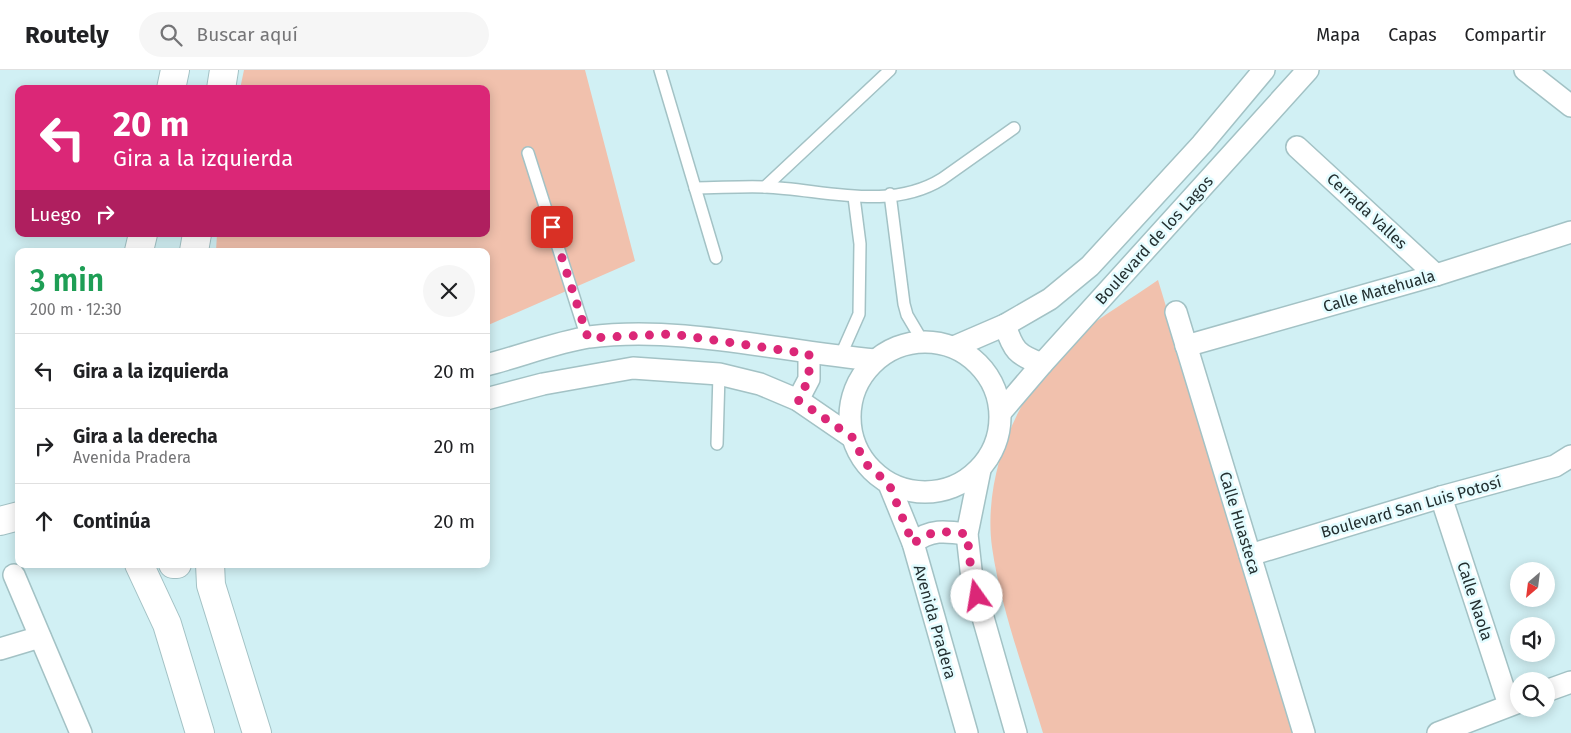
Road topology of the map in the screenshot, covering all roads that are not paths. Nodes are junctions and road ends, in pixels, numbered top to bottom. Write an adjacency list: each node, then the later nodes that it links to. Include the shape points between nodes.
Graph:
1 (175, 70): 8 (main road)
2 (224, 70): 9 (main road)
3 (660, 70): 15 (lane)
4 (890, 70): 14 (lane)
5 (1264, 70): 22 (street, Boulevard de los Lagos, via 1202,144 1090,266 1050,299)
6 (1308, 70): 31 (street, Boulevard de los Lagos)
7 (1525, 70): 10 (street)
8 (172, 85)
9 (222, 85)
10 (1571, 106)
11 (1014, 128): 16 (lane, via 931,186)
12 (1297, 147): 20 (street, Cerrada Valles)
13 (528, 154): 23 (lane)
14 (765, 187): 15 (lane); 17 (lane)
15 (695, 188): 19 (lane)
16 (890, 194): 17 (lane); 24 (lane, via 906,315)
17 (854, 197): 28 (lane, via 860,244 859,314)
18 (1571, 232): 20 (street, Calle Matehuala)
19 (716, 258)
20 (1436, 275): 25 (street, Calle Matehuala)
21 (1176, 312): 25 (street, Calle Huasteca)
22 (1005, 325): 26 (street, Boulevard de los Lagos); 31 (street, via 1016,350 1024,358)
23 (588, 338): 27 (street, via 672,334); 30 (street)
24 (923, 342): 26 (street); 29 (street, via 892,349)
25 (1186, 346): 46 (street, Calle Huasteca)
26 (954, 347): 35 (street, via 987,373 997,392)
27 (809, 354): 28 (street); 34 (street, via 809,379)
28 (840, 357): 29 (street)
29 (875, 360): 36 (street, via 861,376 852,395 849,416)
30 (490, 364)
31 (1042, 364): 35 (street, Boulevard de los Lagos)
32 (719, 374): 33 (street, via 633,368 543,384); 34 (street, via 760,384); 37 (lane)
33 (490, 398)
34 (798, 400): 36 (street)
35 (1001, 412): 39 (street, via 1000,434)
36 (852, 437): 40 (street, via 866,464)
37 (717, 444)
38 (1571, 456): 41 (street, Boulevard San Luis Potosí, via 1555,466)
39 (980, 470): 40 (street, via 960,485 937,492 912,492); 44 (street)
40 (889, 484): 45 (street, Avenida Pradera)
41 (1441, 497): 46 (street, Boulevard San Luis Potosí); 54 (street, Calle Naola)
42 (15, 517): 43 (main road)
43 (0, 521)
44 (967, 534): 45 (street, via 931,532); 60 (street, via 972,579)
45 (913, 544): 59 (street, Avenida Pradera)
46 (1250, 555): 61 (street, Calle Huasteca)
47 (141, 568): 57 (main road, via 167,624)
48 (210, 568): 58 (main road, via 211,585)
49 (14, 575): 50 (street)
50 (40, 637): 51 (street); 56 (street)
51 (0, 649)
52 (1571, 682): 53 (street)
53 (1555, 688)
54 (1510, 693)
55 (1510, 706): 62 (street)
56 (81, 733)
57 (200, 733)
58 (257, 733)
59 (967, 733)
60 (1016, 733)
61 (1304, 733)
62 (1438, 733)

